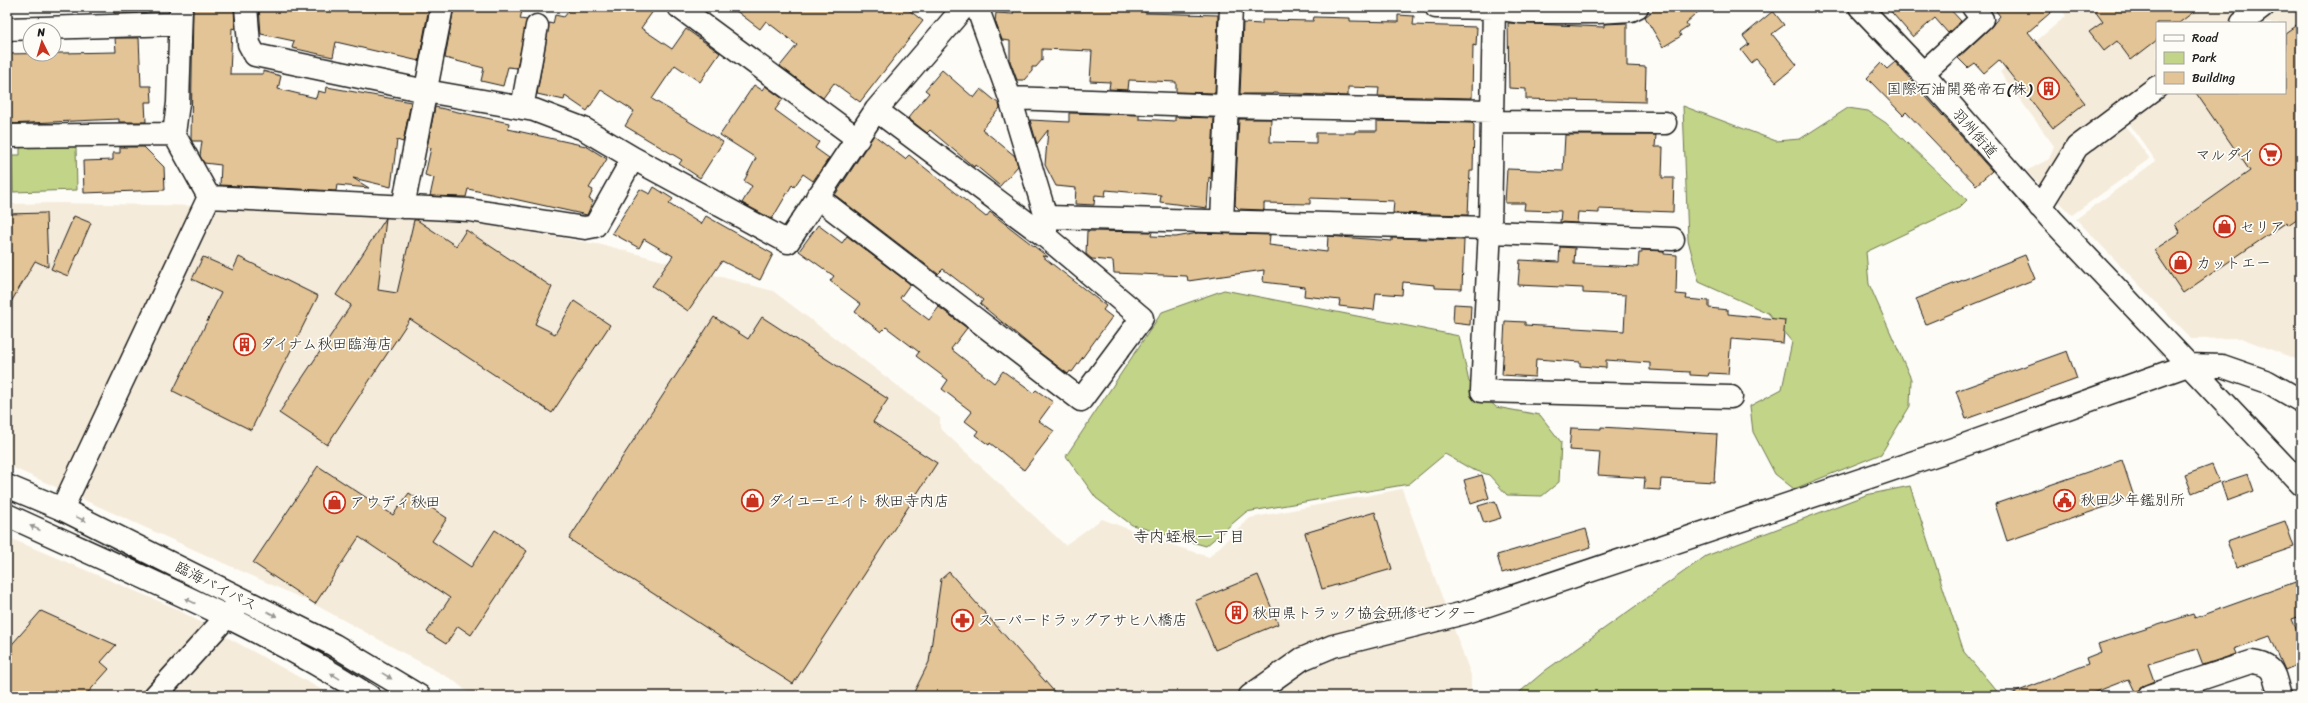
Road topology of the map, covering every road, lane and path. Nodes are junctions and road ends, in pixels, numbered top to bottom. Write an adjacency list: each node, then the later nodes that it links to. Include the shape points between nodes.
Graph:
1 (246, 7): 18 (main road, via 249,44 254,54)
2 (442, 7): 18 (main road)
3 (679, 7): 27 (main road)
4 (1231, 7): 20 (main road)
5 (1436, 7): 10 (main road)
6 (1637, 7): 10 (main road, via 1631,10 1598,12 1520,12)
7 (1860, 7): 16 (main road, 羽州街道)
8 (1973, 7): 16 (main road, via 1982,19)
9 (2263, 7): 13 (main road)
10 (1494, 8): 23 (main road)
11 (962, 9): 19 (main road); 22 (main road)
12 (180, 16): 15 (main road); 25 (main road, via 178,103)
13 (2243, 22)
14 (537, 26): 21 (main road)
15 (7, 29)
16 (1922, 73): 32 (main road, 羽州街道)
17 (2156, 88): 32 (main road, via 2077,147)
18 (426, 91): 21 (main road); 31 (main road)
19 (1010, 98): 20 (main road); 34 (main road)
20 (1225, 106): 23 (main road); 33 (main road)
21 (522, 108): 28 (main road, via 584,129)
22 (876, 110): 27 (main road); 34 (main road)
23 (1492, 116): 24 (main road); 35 (main road)
24 (1665, 123)
25 (174, 134): 26 (main road); 29 (main road)
26 (7, 136)
27 (858, 139): 30 (main road)
28 (633, 158): 30 (main road, via 788,242); 31 (main road, via 595,226 585,228 469,210)
29 (209, 197): 31 (main road); 42 (main road)
30 (817, 197): 34 (main road, via 1081,400 1142,318)
31 (402, 207)
32 (2040, 208): 37 (main road, 羽州街道)
33 (1222, 221): 34 (main road); 35 (main road)
34 (1046, 227)
35 (1490, 230): 36 (main road); 38 (main road, via 1482,391)
36 (1673, 239)
37 (2188, 366): 39 (main road, via 2222,366 2268,382); 40 (main road, 羽州街道); 49 (main road, via 1956,448 1464,613 1333,646 1302,659)
38 (1731, 397)
39 (2301, 401)
40 (2301, 484)
41 (7, 486): 42 (main road, 臨海バイパス)
42 (62, 509): 44 (main road, 臨海バイパス, one-way to 44)
43 (7, 515): 45 (main road, 臨海バイパス, one-way to 43)
44 (243, 599): 45 (main road); 48 (main road, 臨海バイパス, one-way to 48, via 334,645)
45 (226, 618): 46 (main road); 47 (main road, 臨海バイパス, one-way to 45, via 304,657)
46 (155, 696)
47 (369, 696)
48 (419, 696)
49 (1250, 696)
50 (2149, 696): 51 (main road, via 2251,662 2264,663 2272,670)
51 (2280, 696)

